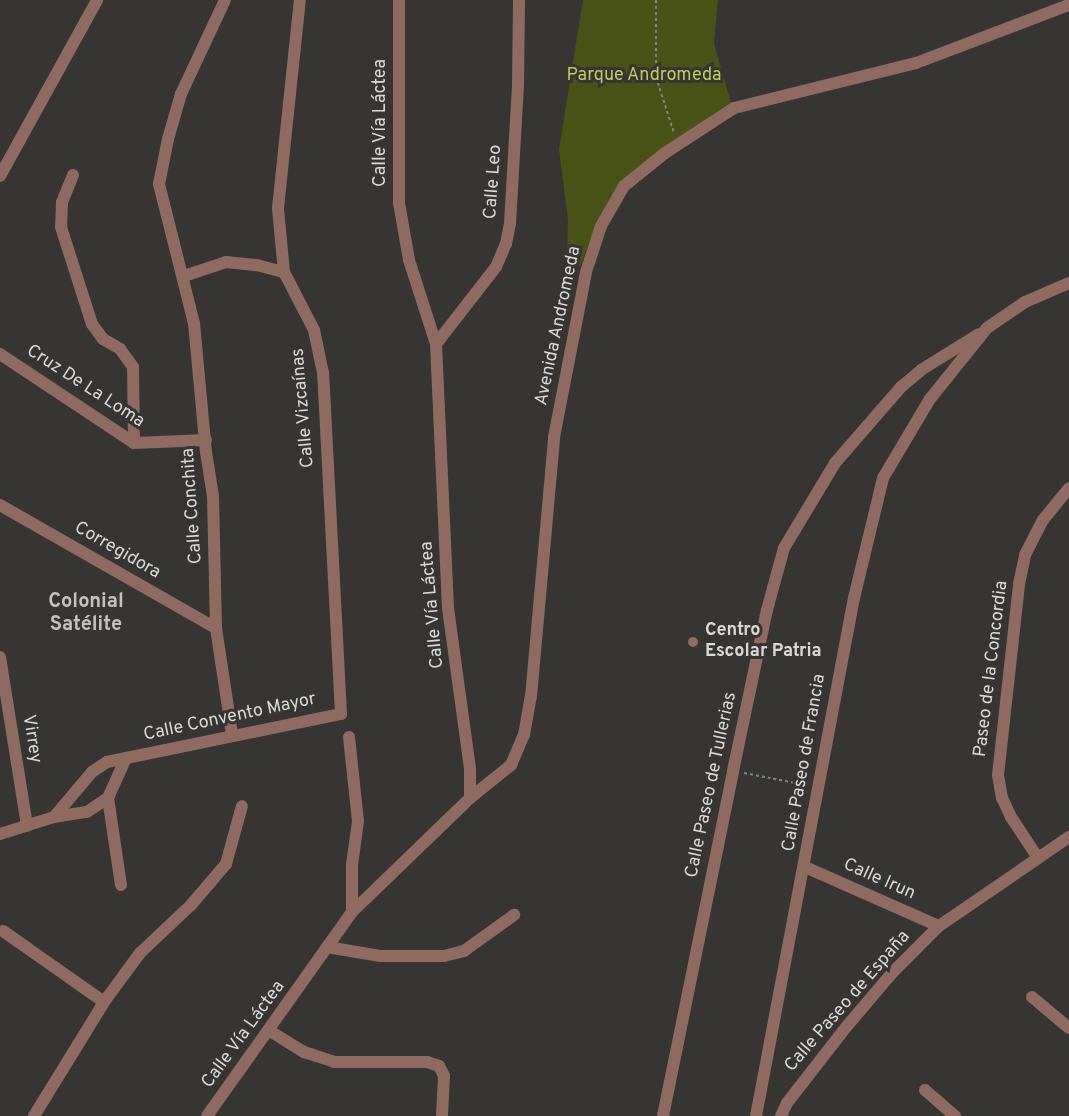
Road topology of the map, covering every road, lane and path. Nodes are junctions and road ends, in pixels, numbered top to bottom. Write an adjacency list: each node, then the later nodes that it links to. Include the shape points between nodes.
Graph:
1 (98, 0): 10 (street)
2 (225, 0): 12 (street, Calle Conchita, via 181,94 159,184)
3 (300, 0): 11 (street, Calle Vizcaínas, via 278,208)
4 (399, 0): 15 (street, Calle Vía Láctea, via 399,203 409,260)
5 (519, 0): 15 (street, Calle Leo, via 518,84 506,244 496,267)
6 (656, 0): 8 (path, via 656,77)
7 (1069, 5): 8 (street, Avenida Andromeda, via 916,63 734,108)
8 (678, 145): 30 (street, Avenida Andromeda, via 624,186 601,226 586,272 554,437 531,697 524,735 511,765)
9 (73, 175): 18 (street, via 62,202 60,227 92,324 134,367)
10 (0, 176)
11 (284, 272): 12 (street, via 226,262); 23 (street, Calle Vizcaínas, via 315,330 323,373)
12 (184, 276): 17 (street, Calle Conchita, via 194,323)
13 (1069, 283): 14 (street, Calle Paseo de Francia, via 1025,302)
14 (987, 328): 27 (street, Calle Paseo de Tullerias, via 901,387 835,463 809,504 784,548); 28 (street, Calle Paseo de Francia, via 930,399 883,478 854,598)
15 (436, 344): 30 (street, Calle Vía Láctea, via 448,608 470,768)
16 (0, 354): 18 (street, Cruz De La Loma)
17 (206, 440): 18 (street, Cruz De La Loma); 21 (street, Calle Conchita, via 213,496)
18 (134, 443)
19 (1069, 488): 36 (street, Paseo de la Concordia, via 1043,520 1025,555 1018,584 998,775 1011,818)
20 (0, 505): 21 (street, Corregidora)
21 (216, 628): 24 (street, Calle Conchita)
22 (0, 657): 33 (street, Virrey)
23 (341, 714): 24 (street, Calle Convento Mayor)
24 (232, 734): 26 (street, Calle Convento Mayor)
25 (349, 737): 39 (street, via 358,820 352,865)
26 (126, 758): 29 (street, Calle Convento Mayor); 32 (street, Calle Convento Mayor, via 107,762 92,772)
27 (733, 771): 28 (path); 52 (street, Calle Paseo de Tullerias)
28 (819, 788): 37 (street, Calle Paseo de Francia)
29 (108, 798): 32 (street, via 87,812); 38 (street)
30 (470, 798): 39 (street, Calle Vía Láctea)
31 (242, 806): 45 (street, via 226,864 140,954)
32 (54, 817): 33 (street)
33 (27, 826): 34 (street)
34 (0, 834)
35 (1069, 837): 36 (street, Calle Paseo de España)
36 (1038, 858): 41 (street, Calle Paseo de España)
37 (805, 867): 41 (street, Calle Irun); 53 (street, Calle Paseo de Francia)
38 (121, 885)
39 (352, 912): 43 (street, Calle Vía Láctea)
40 (514, 915): 43 (street, via 464,951 444,956 380,956)
41 (939, 926): 54 (street, Calle Paseo de España, via 893,972 848,1026)
42 (3, 931): 45 (street)
43 (327, 947): 47 (street, Calle Vía Láctea)
44 (1032, 997): 46 (street)
45 (104, 1002): 49 (street)
46 (1069, 1028)
47 (270, 1031): 50 (street, Calle Vía Láctea); 51 (street, via 304,1052 334,1062 427,1062 439,1066 444,1076)
48 (925, 1090): 55 (street)
49 (34, 1116)
50 (207, 1116)
51 (442, 1116)
52 (663, 1116)
53 (756, 1116)
54 (781, 1116)
55 (956, 1116)

